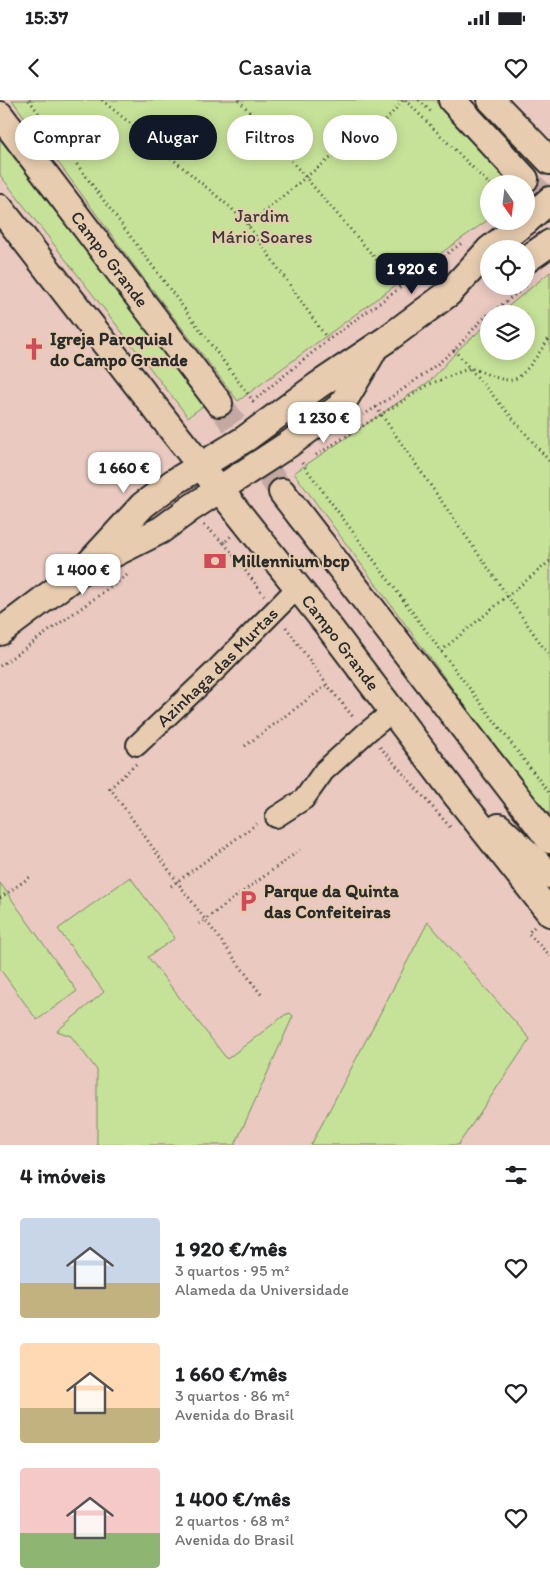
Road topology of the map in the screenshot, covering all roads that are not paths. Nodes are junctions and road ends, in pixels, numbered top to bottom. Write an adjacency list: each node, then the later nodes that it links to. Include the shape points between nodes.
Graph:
1 (452, 100): 5 (main road)
2 (491, 100): 4 (main road)
3 (0, 115): 17 (main road, Campo Grande)
4 (550, 161)
5 (521, 175)
6 (550, 200): 8 (main road)
7 (0, 208): 18 (main road, Campo Grande)
8 (535, 213)
9 (511, 230): 10 (main road)
10 (493, 240)
11 (550, 243): 13 (main road)
12 (480, 250): 15 (main road)
13 (535, 254)
14 (480, 282): 15 (main road)
15 (449, 293): 16 (main road)
16 (375, 348): 18 (main road, via 245,439); 19 (main road, via 342,406)
17 (219, 403)
18 (201, 465): 19 (main road, Campo Grande); 21 (main road, via 142,505)
19 (220, 490): 21 (main road, via 161,530); 22 (main road, Campo Grande)
20 (282, 492): 28 (main road)
21 (85, 568): 23 (main road)
22 (298, 587): 24 (main road, Campo Grande); 25 (lane, Azinhaga das Murtas)
23 (0, 632)
24 (393, 712): 26 (main road, Campo Grande); 27 (lane, via 324,772 304,799)
25 (138, 754)
26 (456, 795): 29 (main road, via 492,821); 30 (main road, Campo Grande)
27 (270, 818)
28 (550, 840)
29 (550, 875)
30 (544, 918)

